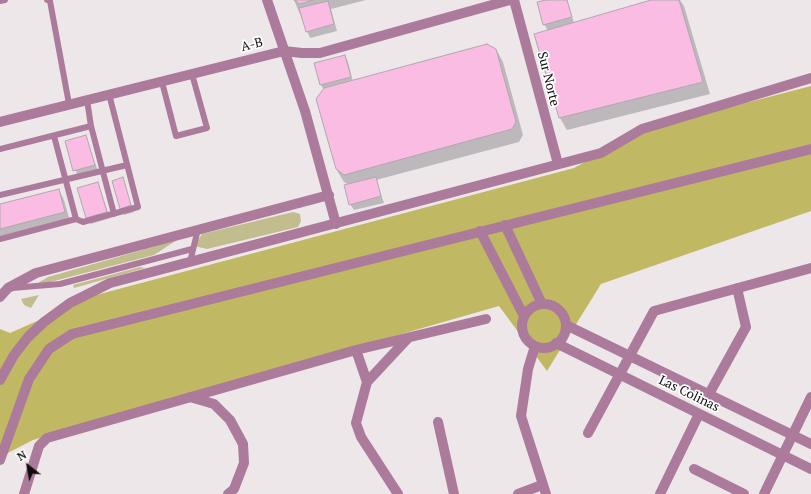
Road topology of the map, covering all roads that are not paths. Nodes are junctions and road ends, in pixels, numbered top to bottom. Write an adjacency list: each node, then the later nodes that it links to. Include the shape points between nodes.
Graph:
1 (5, 0): 6 (lane)
2 (48, 0): 13 (lane)
3 (268, 0): 7 (street)
4 (510, 0): 7 (street, A-B, via 320,52)
5 (514, 0): 19 (street, Sur Norte)
6 (0, 1)
7 (284, 51): 8 (street, A-B); 24 (street)
8 (192, 74): 10 (street, A-B); 10 (lane, via 207,128 176,136)
9 (811, 78): 19 (street, via 642,129 601,154)
10 (162, 82): 11 (street, A-B)
11 (109, 94): 12 (street, A-B); 20 (lane)
12 (87, 100): 13 (street, A-B); 15 (lane)
13 (69, 104): 14 (street, A-B)
14 (0, 122)
15 (91, 126): 16 (lane); 21 (lane)
16 (54, 136): 17 (lane); 22 (lane)
17 (0, 149)
18 (811, 149): 28 (street)
19 (558, 164): 27 (street)
20 (127, 166): 21 (lane); 25 (lane, via 138,207)
21 (102, 171): 22 (lane); 25 (lane)
22 (66, 180): 23 (lane); 26 (lane)
23 (0, 195)
24 (329, 195): 27 (street); 29 (street)
25 (114, 214): 26 (lane, via 83,222)
26 (76, 219): 31 (lane)
27 (336, 224): 33 (street)
28 (505, 225): 30 (street); 38 (street)
29 (198, 229): 32 (lane); 35 (street, via 36,273)
30 (480, 231): 39 (street); 57 (street, via 72,334 49,349 28,379)
31 (0, 238)
32 (192, 249): 33 (lane); 35 (lane, via 60,284)
33 (190, 262): 48 (street, via 110,283 70,303 28,337)
34 (811, 268): 36 (street)
35 (8, 288): 37 (street)
36 (736, 288): 46 (street, via 654,311); 50 (street, via 746,327)
37 (0, 297)
38 (542, 304): 39 (street, via 528,310); 41 (street, via 555,307 561,312)
39 (524, 316): 44 (street, via 522,330 525,337)
40 (486, 319): 42 (street)
41 (566, 325): 43 (street, via 565,332); 46 (street, Las Colinas)
42 (408, 338): 45 (street); 49 (street)
43 (556, 344): 44 (street, via 542,348); 47 (street, Las Colinas)
44 (535, 346): 63 (street, via 528,369 521,416)
45 (356, 350): 49 (street); 51 (street)
46 (629, 355): 47 (street); 50 (street, Las Colinas)
47 (619, 374): 53 (street, Las Colinas); 55 (street)
48 (0, 380)
49 (367, 382): 66 (street, via 356,423 361,437)
50 (709, 394): 56 (street, Las Colinas)
51 (190, 397): 64 (street, via 47,438 39,446); 65 (street, via 214,404 230,420 243,444 244,463 234,490)
52 (811, 397): 56 (street)
53 (699, 414): 59 (street, Las Colinas); 69 (street)
54 (438, 422): 67 (street)
55 (588, 433)
56 (794, 435): 58 (street, Las Colinas); 59 (street)
57 (3, 441): 60 (street)
58 (811, 444)
59 (784, 455): 61 (street, Las Colinas); 71 (street)
60 (0, 460)
61 (811, 469)
62 (694, 470): 70 (street)
63 (544, 489): 68 (street)
64 (24, 494)
65 (228, 494)
66 (398, 494)
67 (454, 494)
68 (518, 494)
69 (660, 494)
70 (744, 494)
71 (764, 494)

